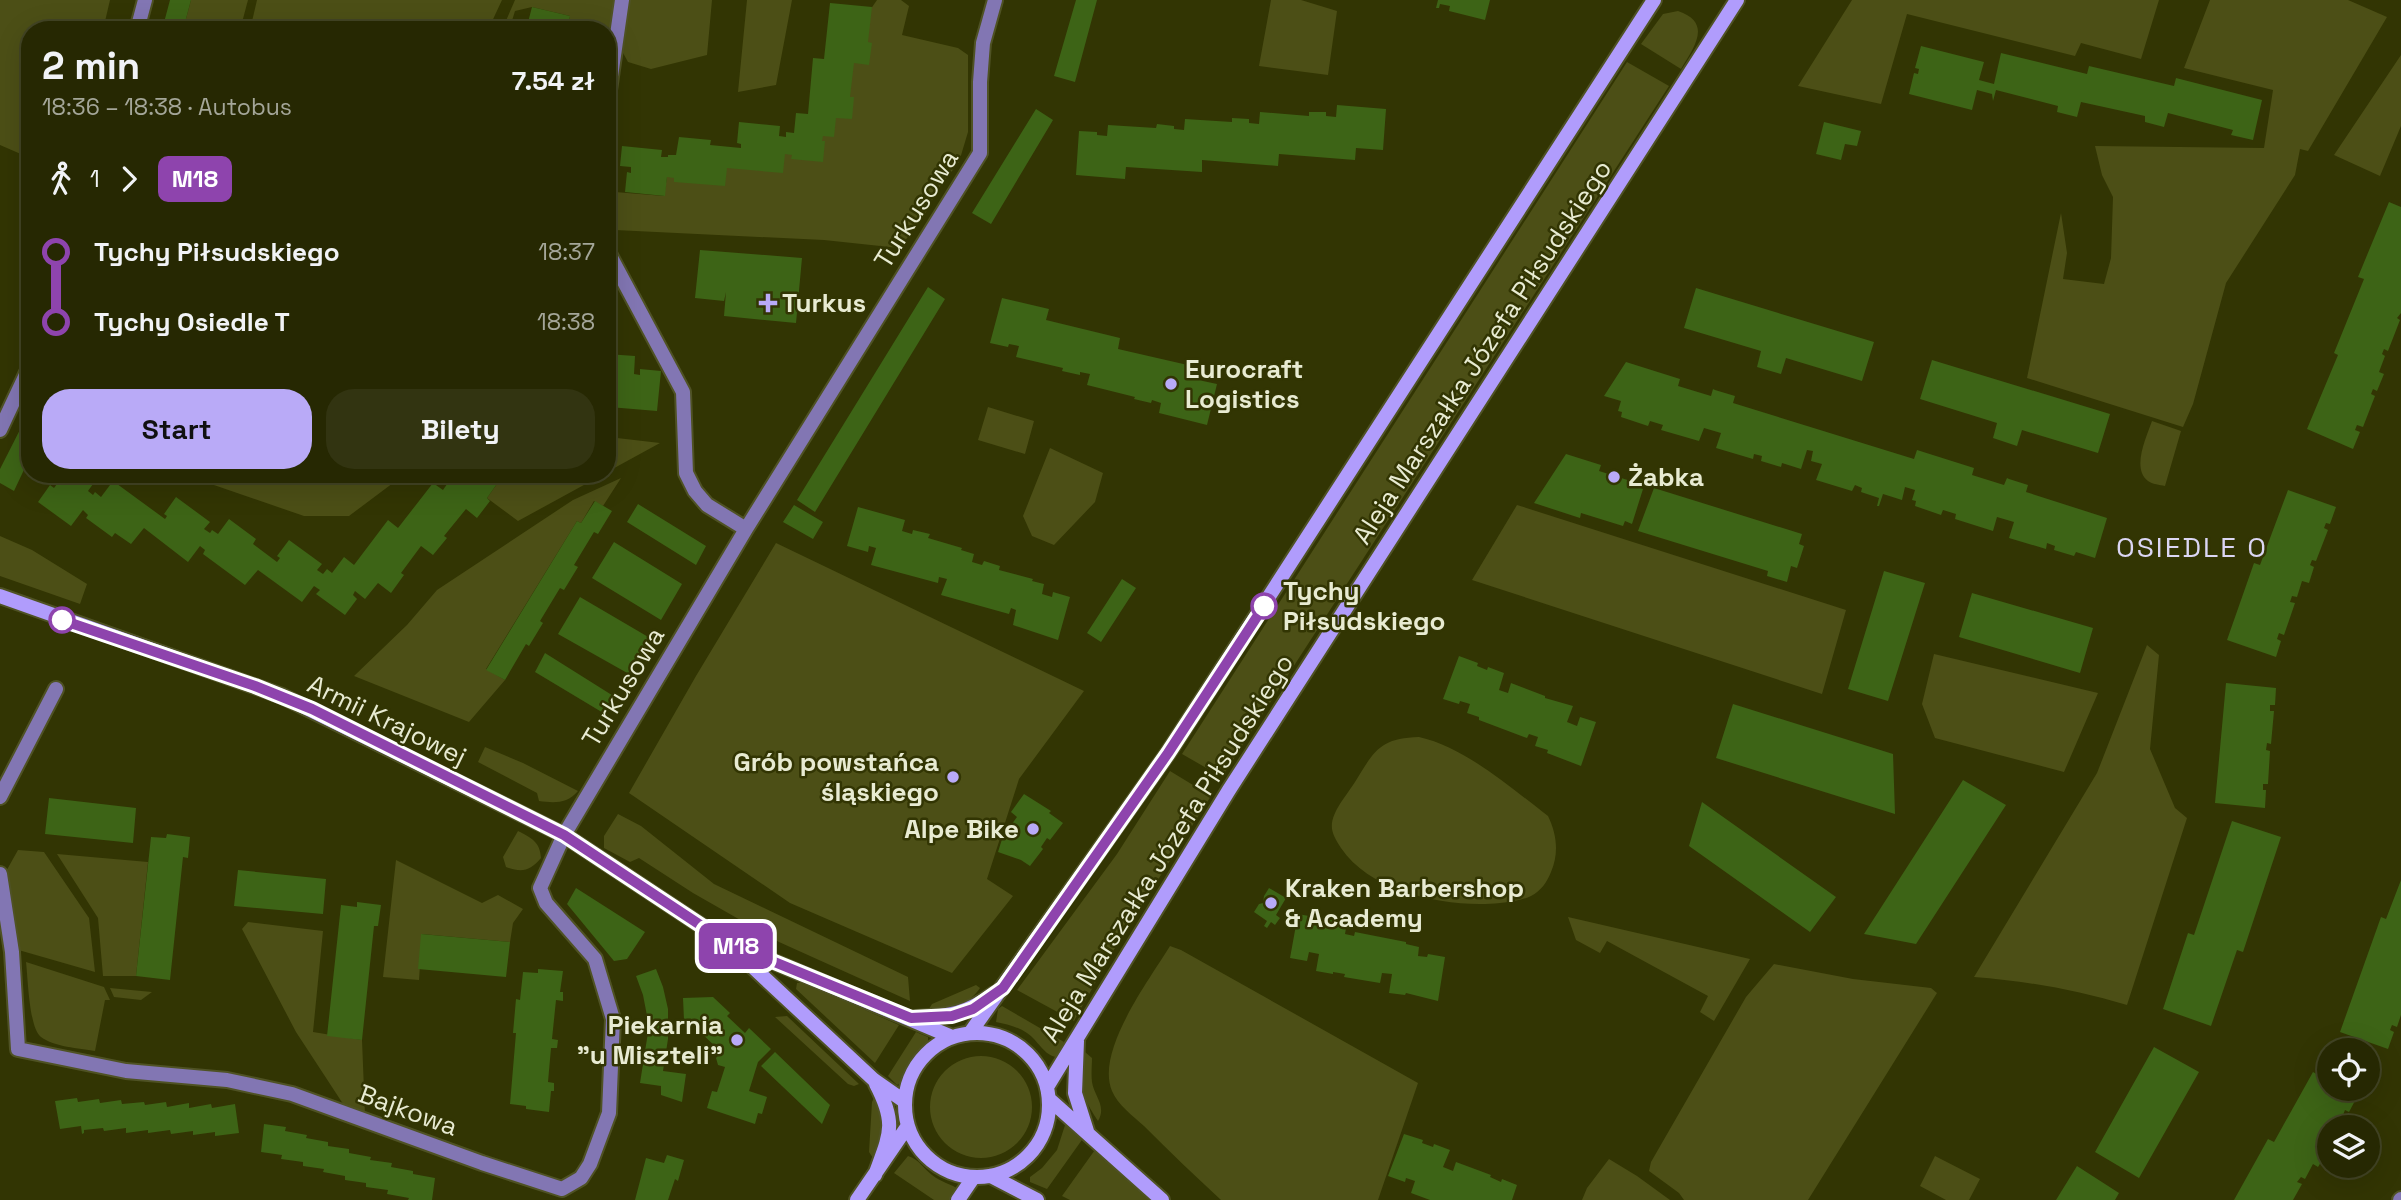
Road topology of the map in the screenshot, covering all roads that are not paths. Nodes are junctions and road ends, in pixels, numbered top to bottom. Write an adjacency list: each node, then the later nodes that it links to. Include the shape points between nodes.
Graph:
1 (145, 0): 6 (street)
2 (622, 0): 7 (street)
3 (995, 0): 11 (street, Turkusowa, via 982,56 980,153)
4 (1654, 0): 18 (main road, Aleja Marszałka Józefa Piłsudskiego, via 1168,753)
5 (1737, 0): 21 (main road, Aleja Marszałka Józefa Piłsudskiego, via 1229,790)
6 (139, 21)
7 (616, 38)
8 (616, 274): 11 (street, via 683,392 686,473 695,491 707,505)
9 (21, 385): 10 (street)
10 (0, 430)
11 (746, 529): 15 (street, Turkusowa)
12 (0, 596): 15 (main road, Armii Krajowej, via 282,696)
13 (56, 689): 14 (street)
14 (0, 797)
15 (564, 835): 16 (street, Bajkowa, via 540,888 546,903 595,959 613,1019 609,1113 586,1171 562,1189 292,1094 227,1080 127,1071 18,1049 12,952); 17 (main road, Armii Krajowej)
16 (0, 874)
17 (726, 942): 19 (main road, Armii Krajowej); 23 (main road, Armii Krajowej)
18 (1003, 988): 19 (main road, via 973,1009 952,1016); 20 (main road, Aleja Marszałka Józefa Piłsudskiego)
19 (911, 1018): 22 (main road, Armii Krajowej)
20 (970, 1033): 22 (main road); 24 (main road, via 990,1034 1026,1052 1039,1068)
21 (1079, 1033): 24 (main road, Aleja Marszałka Józefa Piłsudskiego); 27 (main road, via 1075,1093)
22 (952, 1037): 25 (main road, via 918,1062)
23 (874, 1080): 25 (main road, Armii Krajowej); 28 (main road, via 891,1120)
24 (1048, 1093): 27 (main road); 29 (main road, via 1048,1120 1041,1140 1028,1157)
25 (904, 1101): 26 (main road)
26 (907, 1127): 28 (main road); 30 (main road, via 932,1163)
27 (1087, 1132): 34 (main road)
28 (876, 1175): 31 (main road)
29 (991, 1177): 30 (main road); 33 (main road)
30 (973, 1178): 32 (main road)
31 (857, 1200)
32 (958, 1200)
33 (1037, 1200)
34 (1162, 1200)

